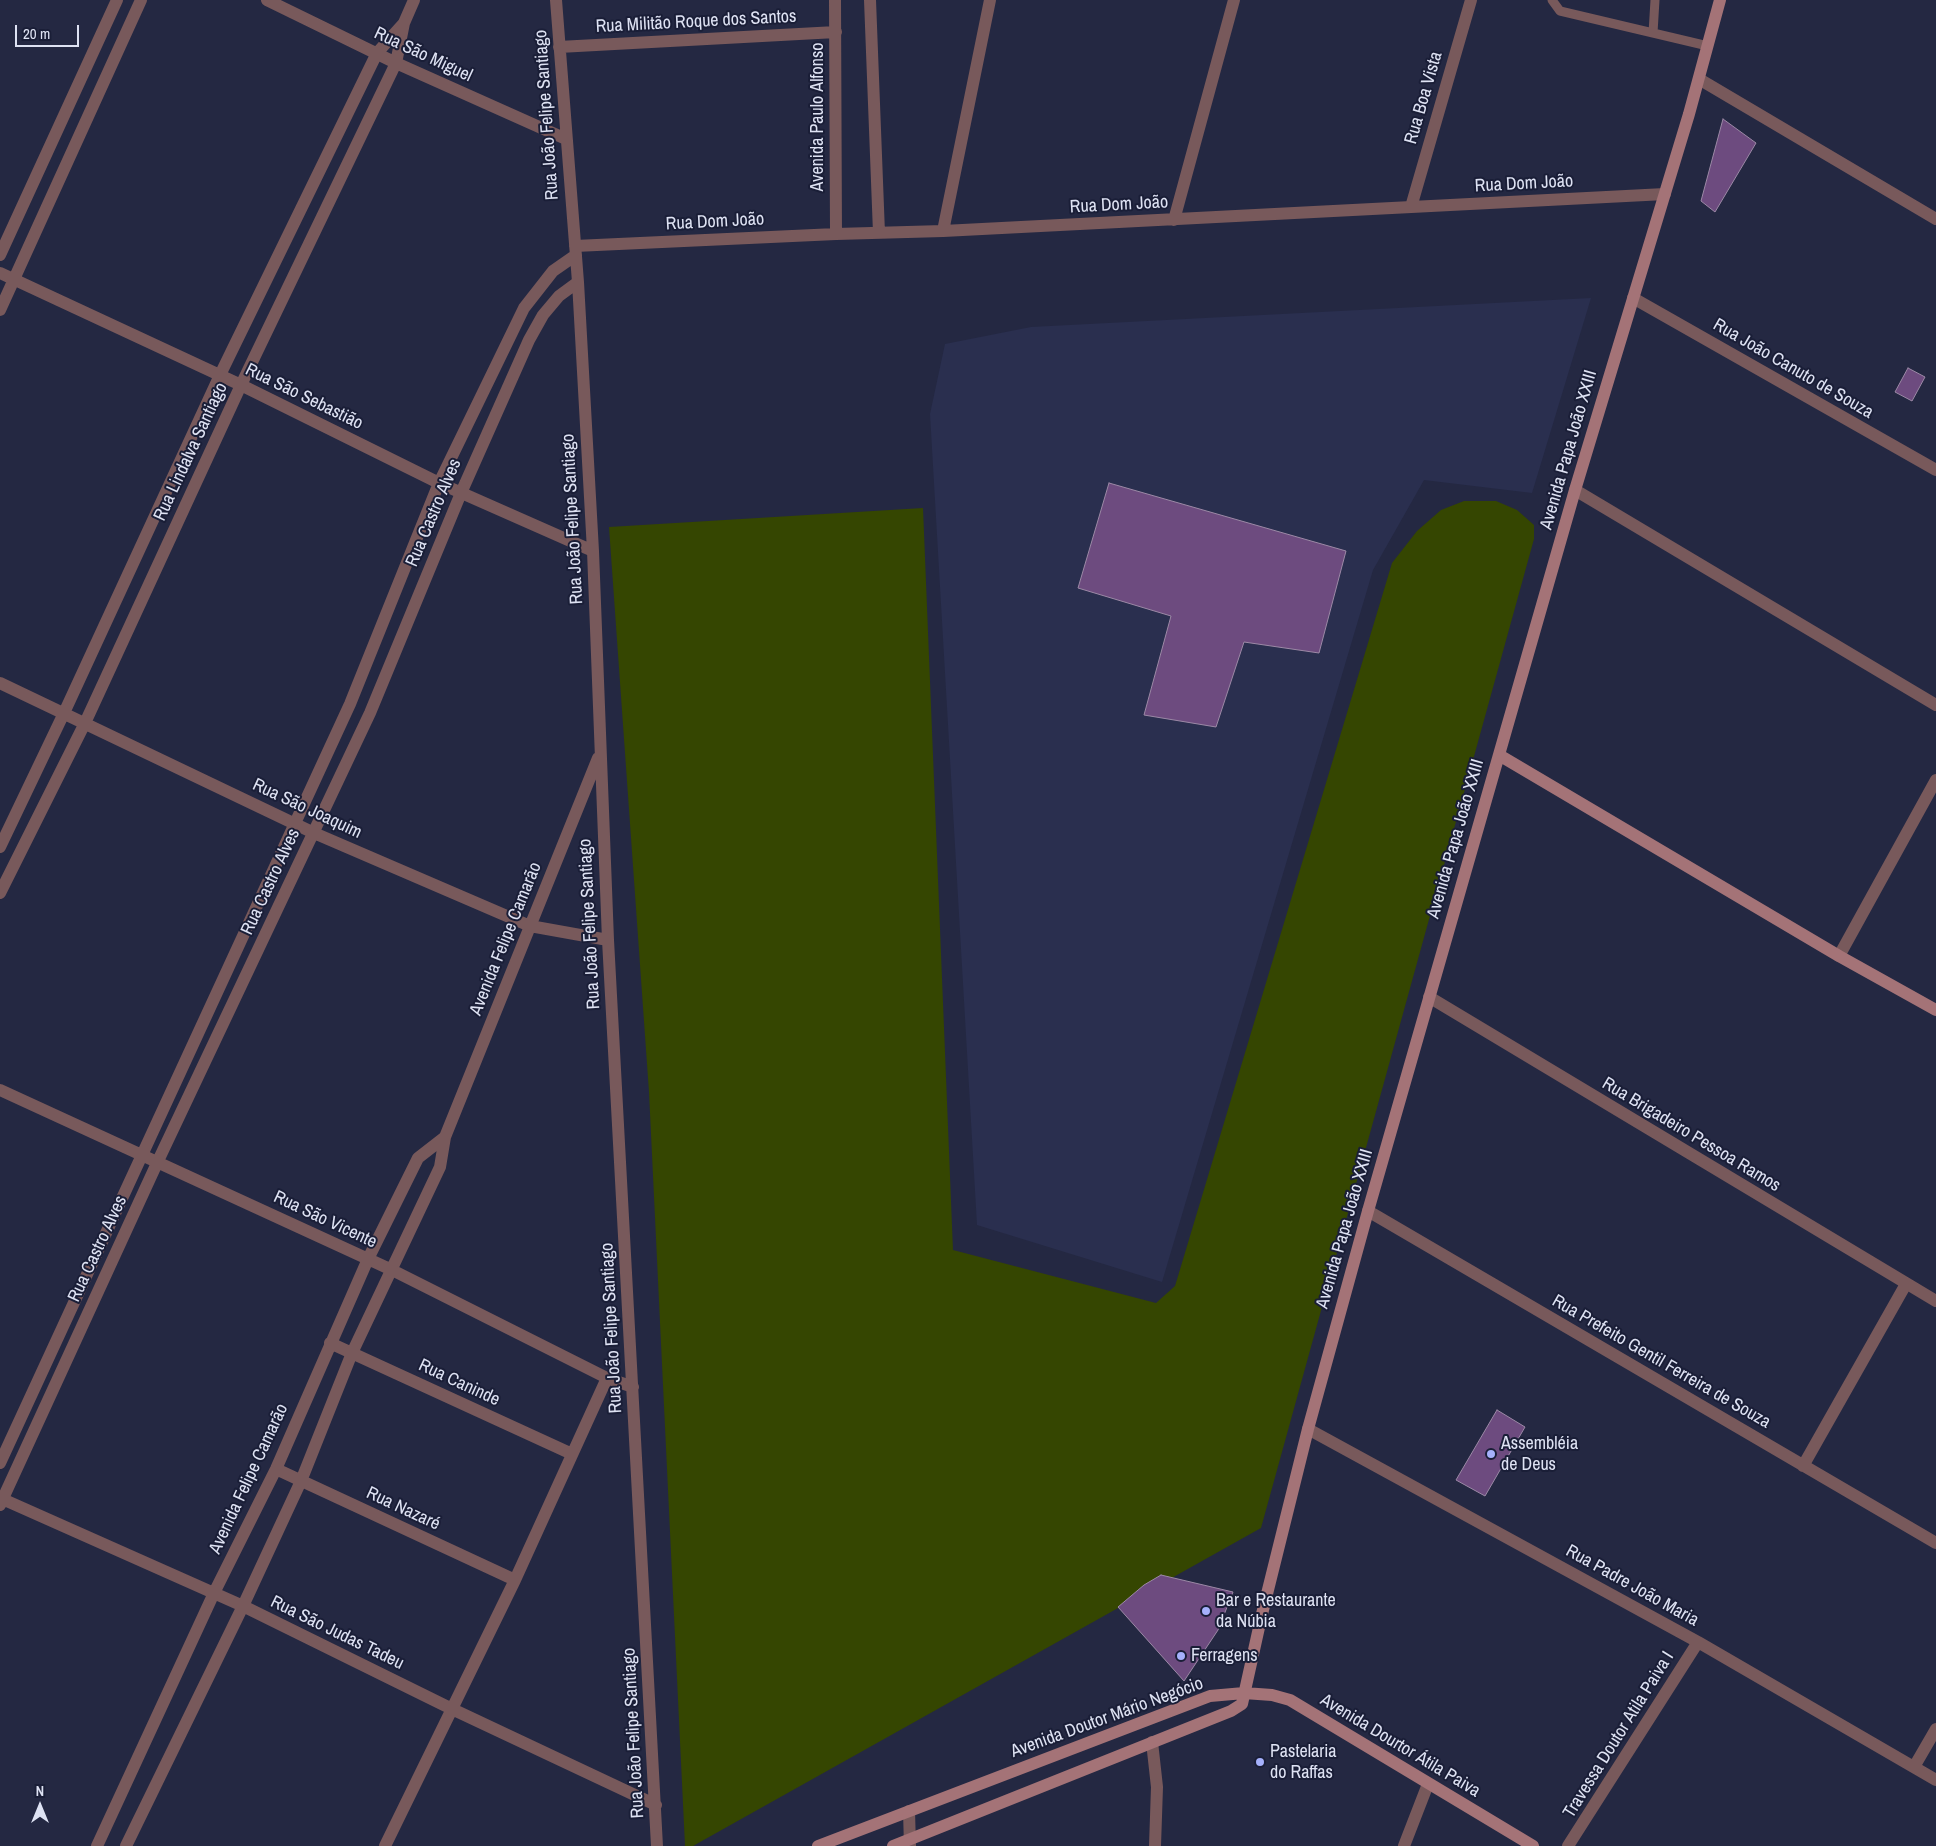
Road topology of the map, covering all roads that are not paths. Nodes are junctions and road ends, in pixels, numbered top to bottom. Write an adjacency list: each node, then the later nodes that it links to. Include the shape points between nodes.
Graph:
1 (117, 0): 31 (street)
2 (141, 0): 33 (street)
3 (267, 0): 19 (street, Rua São Miguel)
4 (414, 0): 14 (street, Rua Lindalva Santiago)
5 (556, 0): 18 (street, Rua João Felipe Santiago)
6 (835, 0): 15 (street, Avenida Paulo Alfonso)
7 (870, 0): 28 (street)
8 (990, 0): 27 (street)
9 (1234, 0): 26 (street)
10 (1471, 0): 24 (street, Rua Boa Vista)
11 (1552, 0): 16 (lane, via 1560,11)
12 (1655, 0): 16 (lane)
13 (1720, 0): 17 (main road, Avenida Papa João XXIII)
14 (404, 23): 19 (street, Rua Lindalva Santiago); 20 (street, Rua Lindalva Santiago)
15 (836, 32): 18 (street, Rua Militão Roque dos Santos); 29 (street, Avenida Paulo Alfonso)
16 (1653, 33): 17 (lane)
17 (1708, 46): 21 (main road, Avenida Papa João XXIII)
18 (559, 47): 22 (street, Rua João Felipe Santiago)
19 (376, 53): 20 (street, Rua São Miguel); 37 (street, Rua Lindalva Santiago)
20 (396, 63): 22 (street, Rua São Miguel); 38 (street, Rua Lindalva Santiago)
21 (1699, 79): 23 (main road, Avenida Papa João XXIII); 25 (street)
22 (566, 139): 30 (street, Rua João Felipe Santiago)
23 (1665, 194): 24 (street, Rua Dom João); 35 (main road, Avenida Papa João XXIII)
24 (1411, 207): 26 (street, Rua Dom João)
25 (1936, 219)
26 (1174, 220): 27 (street, Rua Dom João)
27 (943, 231): 28 (street, Rua Dom João)
28 (879, 233): 29 (street, Rua Dom João)
29 (836, 234): 30 (street, Rua Dom João)
30 (575, 250): 34 (street, Rua João Felipe Santiago); 40 (street, Rua Castro Alves, via 553,271 524,308)
31 (0, 255)
32 (0, 273): 33 (street, Rua São Sebastião)
33 (15, 280): 36 (street); 37 (street, Rua São Sebastião)
34 (578, 282): 42 (street, Rua Castro Alves, via 559,296 543,315); 43 (street, Rua João Felipe Santiago)
35 (1633, 298): 39 (street, Rua João Canuto de Souza); 41 (main road, Avenida Papa João XXIII)
36 (0, 310)
37 (220, 375): 38 (street, Rua São Sebastião); 47 (street, Rua Lindalva Santiago)
38 (241, 385): 40 (street, Rua São Sebastião); 49 (street, Rua Lindalva Santiago)
39 (1936, 470)
40 (439, 483): 42 (street, Rua São Sebastião); 45 (street, Rua Castro Alves)
41 (1575, 490): 46 (street); 51 (main road, Avenida Papa João XXIII)
42 (461, 492): 43 (street, Rua São Sebastião); 48 (street, Rua Castro Alves)
43 (593, 551): 50 (street, Rua João Felipe Santiago)
44 (0, 683): 47 (street, Rua São Joaquim)
45 (350, 704): 48 (street); 53 (street, Rua Castro Alves)
46 (1936, 705)
47 (64, 713): 49 (street, Rua São Joaquim); 55 (street, Rua Lindalva Santiago)
48 (370, 713): 54 (street, Rua Castro Alves)
49 (85, 723): 53 (street, Rua São Joaquim); 56 (street, Rua Lindalva Santiago)
50 (600, 753): 57 (street, Avenida Felipe Camarão); 58 (street, Rua João Felipe Santiago)
51 (1499, 755): 59 (main road); 60 (main road, Avenida Papa João XXIII)
52 (1936, 780): 59 (street)
53 (295, 824): 54 (street, Rua São Joaquim); 64 (street, Rua Castro Alves)
54 (314, 833): 57 (street, Rua São Joaquim); 65 (street, Rua Castro Alves)
55 (0, 847)
56 (0, 893)
57 (530, 926): 58 (street, Rua São Joaquim); 63 (street, Avenida Felipe Camarão)
58 (608, 940): 76 (street, Rua João Felipe Santiago)
59 (1839, 956): 61 (main road)
60 (1429, 998): 66 (main road, Avenida Papa João XXIII); 71 (street, Rua Brigadeiro Pessoa Ramos)
61 (1936, 1010)
62 (0, 1090): 64 (street, Rua São Vicente)
63 (444, 1137): 67 (street, Avenida Felipe Camarão, via 418,1158); 68 (street, Avenida Felipe Camarão, via 440,1167)
64 (141, 1154): 65 (street, Rua São Vicente); 69 (street, Rua Castro Alves)
65 (158, 1161): 67 (street, Rua São Vicente); 70 (street, Rua Castro Alves)
66 (1368, 1211): 77 (main road, Avenida Papa João XXIII); 80 (street, Rua Prefeito Gentil Ferreira de Souza)
67 (368, 1259): 68 (street, Rua São Vicente); 73 (street, Avenida Felipe Camarão)
68 (392, 1270): 74 (street, Avenida Felipe Camarão); 75 (street, Rua São Vicente)
69 (88, 1271): 70 (street); 79 (street, Rua Castro Alves)
70 (104, 1278): 83 (street, Rua Castro Alves)
71 (1906, 1284): 72 (street, Rua Brigadeiro Pessoa Ramos); 80 (street)
72 (1936, 1301)
73 (330, 1344): 74 (street, Rua Caninde); 81 (street, Avenida Felipe Camarão)
74 (352, 1353): 78 (street, Rua Caninde); 82 (street, Avenida Felipe Camarão)
75 (608, 1378): 76 (street, Rua São Vicente); 78 (street, Rua João Felipe Santiago)
76 (633, 1387): 96 (street, Rua João Felipe Santiago)
77 (1308, 1430): 88 (street, Rua Padre João Maria); 89 (main road, Avenida Papa João XXIII)
78 (572, 1454): 85 (street, Rua João Felipe Santiago)
79 (0, 1463)
80 (1803, 1466): 84 (street, Rua Prefeito Gentil Ferreira de Souza)
81 (276, 1469): 82 (street, Rua Nazaré); 86 (street, Avenida Felipe Camarão)
82 (301, 1482): 85 (street, Rua Nazaré); 87 (street, Avenida Felipe Camarão)
83 (1, 1500): 86 (street, Rua São Judas Tadeu)
84 (1936, 1543)
85 (515, 1580): 90 (street, Rua João Felipe Santiago)
86 (214, 1592): 87 (street, Rua São Judas Tadeu); 99 (street, Avenida Felipe Camarão)
87 (243, 1606): 90 (street, Rua São Judas Tadeu); 100 (street, Avenida Felipe Camarão)
88 (1698, 1642): 93 (street, Rua Padre João Maria); 108 (street, Travessa Doutor Atila Paiva I)
89 (1244, 1693): 92 (main road, Avenida Doutor Mário Negócio, via 1242,1704 1237,1709); 95 (main road, Avenida Dourtor Átila Paiva, via 1290,1700); 97 (main road, Avenida Doutor Mário Negócio, via 1210,1696)
90 (452, 1709): 96 (street, Rua São Judas Tadeu); 101 (street, Rua João Felipe Santiago)
91 (1936, 1729): 93 (street)
92 (1152, 1742): 98 (main road, Avenida Doutor Mário Negócio); 105 (street, via 1157,1787)
93 (1914, 1767): 94 (street, Rua Padre João Maria)
94 (1936, 1780)
95 (1428, 1784): 106 (street); 107 (main road, Avenida Dourtor Átila Paiva)
96 (656, 1805): 102 (street, Rua João Felipe Santiago)
97 (909, 1811): 98 (street); 103 (main road, Avenida Doutor Mário Negócio)
98 (910, 1843): 104 (main road, Avenida Doutor Mário Negócio)
99 (97, 1846)
100 (126, 1846)
101 (385, 1846)
102 (657, 1846)
103 (818, 1846)
104 (892, 1846)
105 (1155, 1846)
106 (1404, 1846)
107 (1533, 1846)
108 (1568, 1846)

